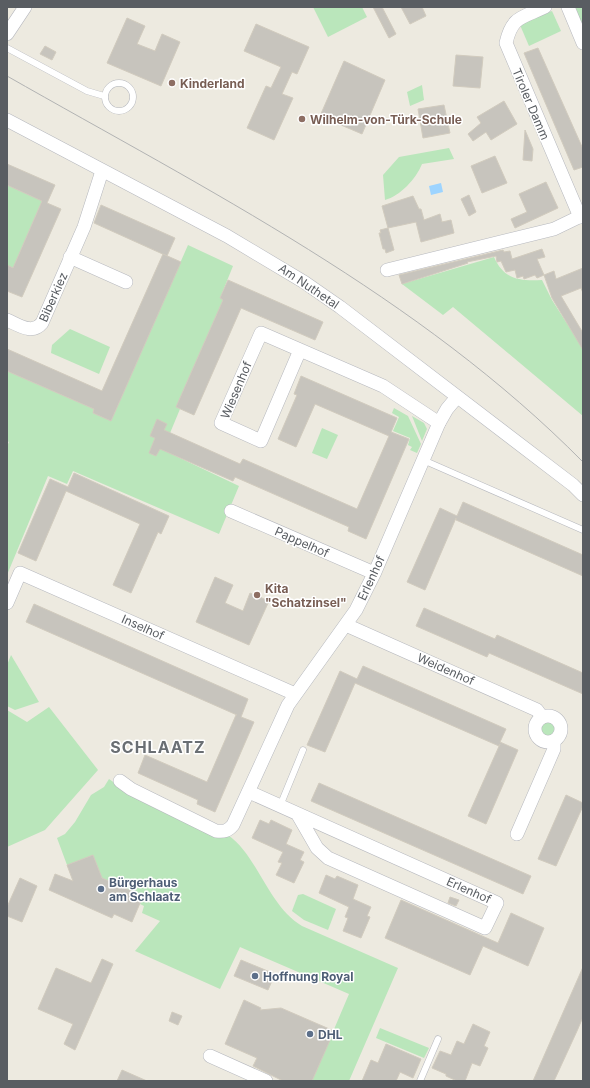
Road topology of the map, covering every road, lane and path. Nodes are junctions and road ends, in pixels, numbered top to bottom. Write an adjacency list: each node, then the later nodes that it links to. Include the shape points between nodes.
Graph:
1 (25, 7): 4 (street)
2 (545, 7): 10 (street, Tiroler Damm, via 515,21 509,30 506,43)
3 (568, 7): 5 (street)
4 (7, 34)
5 (583, 43)
6 (7, 48): 7 (lane, via 87,91)
7 (104, 96): 7 (lane, via 111,109 119,112 132,104 131,89 124,84 114,84 107,88)
8 (7, 120): 9 (street, Am Nuthetal)
9 (102, 171): 11 (street, Biberkiez, via 84,227); 16 (street, Am Nuthetal, via 228,236 304,282)
10 (581, 216): 12 (street, Tiroler Damm, via 554,229)
11 (70, 257): 13 (street, Biberkiez); 14 (street, Biberkiez, via 39,327 28,329)
12 (387, 270)
13 (126, 282)
14 (7, 320)
15 (300, 350): 15 (street, Wiesenhof, via 260,333 221,423 261,441); 17 (street, Wiesenhof, via 382,386)
16 (457, 397): 17 (street, Erlenhof); 19 (street, Am Nuthetal)
17 (438, 423): 18 (street, Erlenhof)
18 (423, 460): 21 (lane); 22 (street, Erlenhof)
19 (583, 495)
20 (231, 511): 22 (street, Pappelhof)
21 (583, 530)
22 (374, 574): 24 (street, Erlenhof)
23 (7, 603): 25 (street, Inselhof, via 20,573)
24 (346, 625): 25 (street, Erlenhof); 31 (street, Weidenhof, via 537,710 542,717 553,716 558,720 561,732 554,741 554,749)
25 (295, 694): 28 (street, Erlenhof)
26 (303, 750): 29 (lane)
27 (120, 781): 28 (street, Erlenhof, via 131,789 216,831 223,832 233,825)
28 (249, 792): 29 (street, Erlenhof)
29 (280, 806): 30 (street, Erlenhof)
30 (298, 814): 30 (street, Erlenhof, via 317,848 328,858 485,928 497,903)
31 (517, 834)
32 (438, 1039): 35 (lane)
33 (210, 1056): 34 (street)
34 (266, 1081)
35 (420, 1081)

